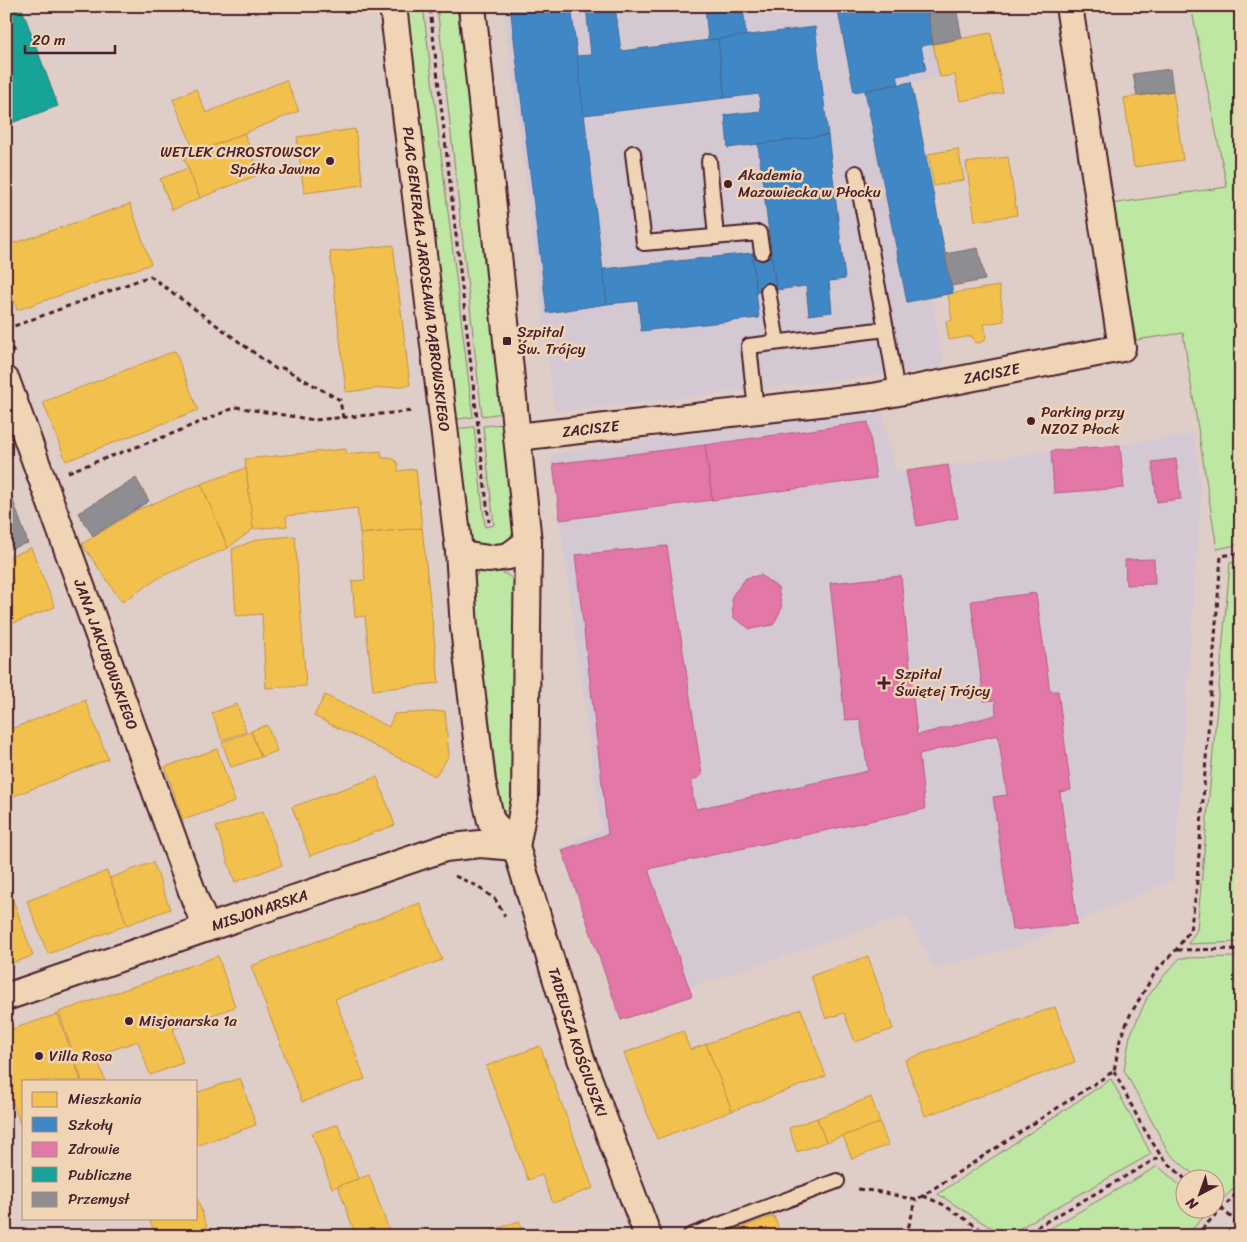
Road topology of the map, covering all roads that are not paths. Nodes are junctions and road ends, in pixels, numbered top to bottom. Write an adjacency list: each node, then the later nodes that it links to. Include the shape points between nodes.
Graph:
1 (393, 6): 17 (street, PLAC GENERAŁA JAROSŁAWA DĄBROWSKIEGO)
2 (472, 6): 15 (street)
3 (1069, 6): 13 (street, ZACISZE, via 1122,348)
4 (633, 153): 7 (lane, via 644,243)
5 (709, 161): 7 (lane)
6 (856, 173): 10 (lane)
7 (716, 237): 8 (lane, via 759,233)
8 (762, 252)
9 (768, 291): 11 (lane)
10 (886, 329): 11 (lane); 13 (lane)
11 (777, 342): 14 (lane, via 749,346)
12 (11, 370): 19 (street, JANA JAKUBOWSKIEGO)
13 (896, 392): 14 (street, ZACISZE)
14 (756, 410): 15 (street, ZACISZE)
15 (517, 437): 16 (street)
16 (528, 542): 17 (street, via 509,556 489,559 468,556); 18 (street, via 526,799)
17 (459, 551): 18 (street, PLAC GENERAŁA JAROSŁAWA DĄBROWSKIEGO, via 464,628 482,782 492,820)
18 (516, 847): 19 (street, MISJONARSKA, via 480,844 446,848); 22 (street, TADEUSZA KOŚCIUSZKI, via 581,1059)
19 (207, 928): 20 (street, MISJONARSKA)
20 (6, 997)
21 (837, 1182): 23 (lane)
22 (648, 1236)
23 (690, 1236)

